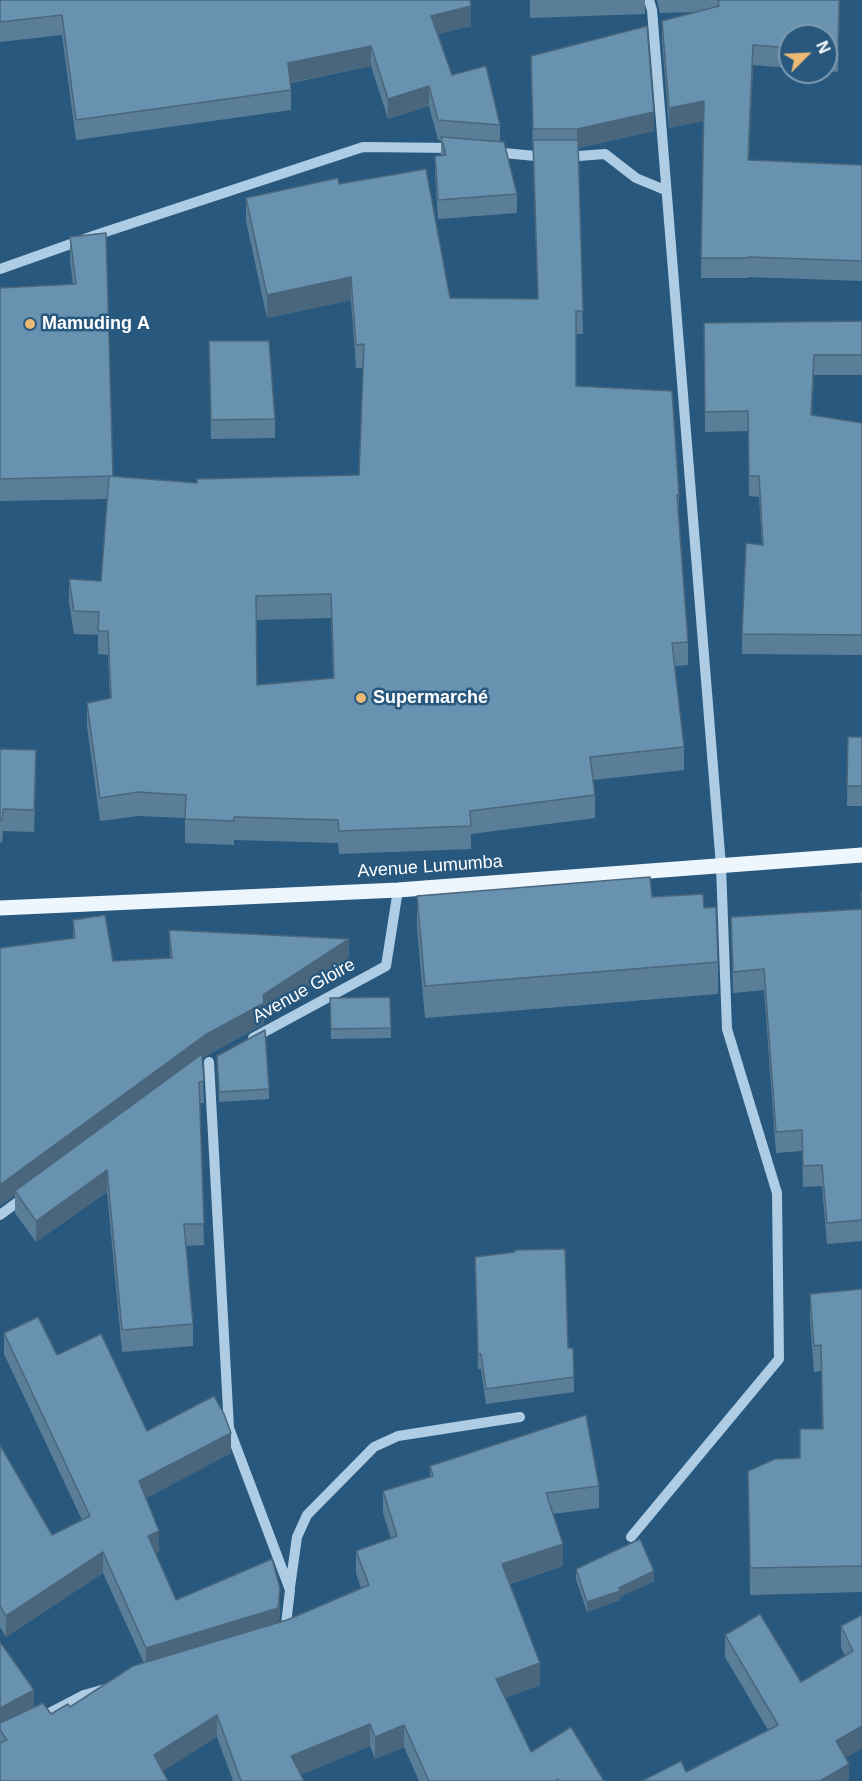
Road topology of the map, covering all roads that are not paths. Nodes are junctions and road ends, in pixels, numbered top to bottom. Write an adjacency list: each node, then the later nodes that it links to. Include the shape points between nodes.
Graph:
1 (649, 0): 4 (street)
2 (464, 149): 5 (street, via 363,147)
3 (476, 150): 4 (street, via 547,158 605,154 636,178)
4 (665, 190): 7 (street)
5 (0, 269)
6 (862, 855): 7 (main road, Avenue Lumumba)
7 (721, 866): 8 (main road, Avenue Lumumba); 17 (street, via 727,1029 777,1193 779,1359)
8 (398, 890): 9 (main road, Avenue Lumumba); 10 (street, Avenue Gloire, via 386,966)
9 (0, 908)
10 (240, 1045)
11 (219, 1057): 12 (street)
12 (209, 1062): 13 (street); 18 (street, via 229,1428)
13 (200, 1069)
14 (38, 1188): 15 (street)
15 (0, 1215)
16 (520, 1417): 18 (street, via 398,1436 374,1447 307,1515 297,1537)
17 (630, 1537)
18 (290, 1590): 19 (street, via 285,1635)
19 (273, 1638)
20 (117, 1685): 21 (street, via 84,1695)
21 (31, 1722)

